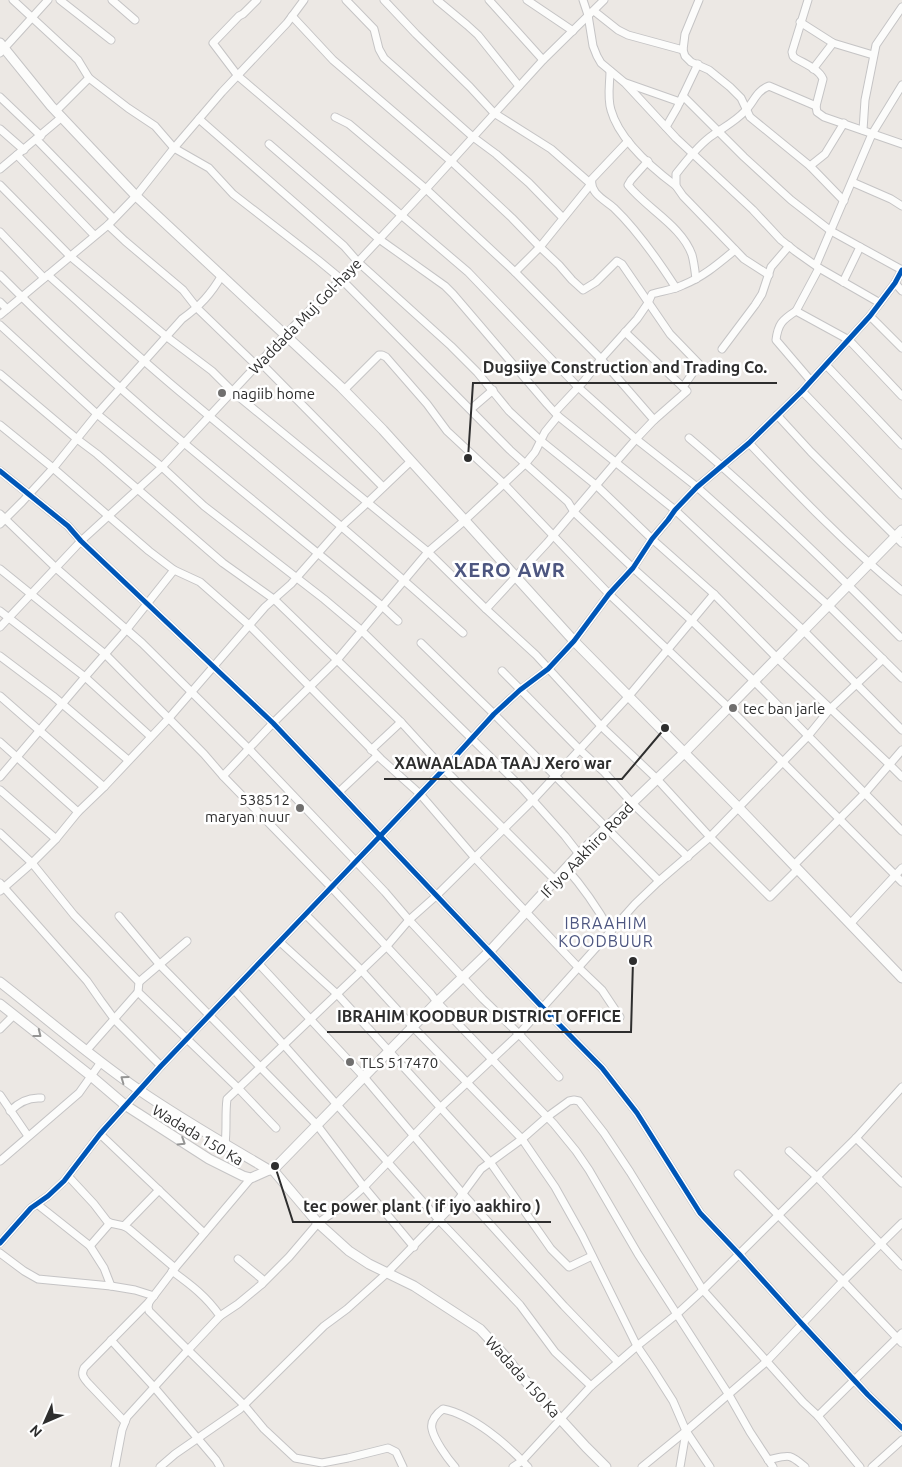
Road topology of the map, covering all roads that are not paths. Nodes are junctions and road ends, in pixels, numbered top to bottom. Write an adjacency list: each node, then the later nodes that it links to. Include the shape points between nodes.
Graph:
1 (13, 0): 20 (street)
2 (48, 0): 20 (street)
3 (60, 0): 24 (street)
4 (112, 0): 21 (street)
5 (257, 0): 33 (street, via 214,43)
6 (304, 0): 19 (street)
7 (346, 0): 52 (street, via 374,28 384,58)
8 (384, 0): 42 (street)
9 (437, 0): 37 (street, via 468,25)
10 (489, 0): 29 (street)
11 (528, 0): 16 (street)
12 (583, 0): 18 (street)
13 (604, 0): 18 (street, Waddada Muj Gol-haye)
14 (699, 0): 27 (street, via 685,34)
15 (808, 0): 22 (street)
16 (537, 3): 23 (street)
17 (902, 7): 28 (street, via 876,45)
18 (591, 13): 23 (street, Waddada Muj Gol-haye); 27 (street, via 628,35); 32 (street, via 597,56)
19 (292, 16): 33 (street); 61 (street, via 333,60)
20 (32, 18): 26 (street); 34 (street, via 78,60)
21 (135, 20)
22 (800, 22): 25 (street); 31 (street, via 793,56)
23 (573, 31): 29 (street, Waddada Muj Gol-haye)
24 (111, 40)
25 (833, 43): 28 (street); 31 (street)
26 (1, 48): 43 (street)
27 (683, 50): 30 (street, via 691,62)
28 (873, 56): 49 (street)
29 (543, 60): 37 (street, Waddada Muj Gol-haye)
30 (698, 64): 39 (street); 41 (street, via 730,87 741,98)
31 (813, 69): 40 (street, via 824,79)
32 (610, 70): 35 (street); 54 (street, via 610,108)
33 (238, 76): 45 (street); 73 (street)
34 (89, 78): 43 (street); 57 (street, via 155,126)
35 (625, 83): 39 (street); 47 (street)
36 (902, 85): 51 (street)
37 (519, 86): 42 (street, Waddada Muj Gol-haye)
38 (0, 97): 53 (street)
39 (682, 99): 47 (street); 50 (street)
40 (816, 106): 41 (street, via 768,86 756,95); 46 (street, via 820,115)
41 (746, 111): 50 (street); 63 (street, via 766,132)
42 (494, 113): 52 (street, Waddada Muj Gol-haye); 66 (street, via 551,149)
43 (59, 114): 53 (street); 70 (street)
44 (334, 117): 69 (street, via 349,124)
45 (199, 119): 57 (street); 86 (street, via 344,246)
46 (844, 123): 49 (street); 63 (street, via 825,154)
47 (666, 127): 59 (street)
48 (0, 129): 58 (street)
49 (863, 130): 51 (street)
50 (719, 131): 59 (street); 77 (street, via 791,200)
51 (872, 134): 56 (street); 65 (street)
52 (473, 137): 61 (street, Waddada Muj Gol-haye); 75 (street, via 529,183)
53 (39, 138): 58 (street); 74 (street)
54 (628, 141): 62 (street); 66 (street)
55 (269, 144): 80 (street)
56 (902, 144)
57 (174, 148): 70 (street); 94 (street, via 209,168 233,194)
58 (24, 150): 60 (street)
59 (693, 155): 68 (street, via 676,174); 81 (street)
60 (17, 156): 64 (street); 79 (street)
61 (451, 161): 69 (street, Waddada Muj Gol-haye); 82 (street)
62 (648, 161): 68 (street); 95 (street, via 628,186 679,233 692,256)
63 (810, 166): 71 (street)
64 (0, 169)
65 (852, 182): 71 (street); 72 (street)
66 (591, 184): 75 (street); 98 (street, via 592,190 649,248)
67 (0, 185): 85 (street)
68 (676, 186): 84 (street)
69 (426, 189): 73 (street, Waddada Muj Gol-haye); 89 (street)
70 (136, 196): 74 (street); 91 (street)
71 (844, 202): 77 (street)
72 (902, 206)
73 (401, 216): 80 (street, Waddada Muj Gol-haye); 122 (street, via 468,272)
74 (113, 218): 76 (street)
75 (563, 218): 82 (street)
76 (108, 225): 79 (street); 104 (street, via 183,290)
77 (831, 231): 83 (street); 87 (street)
78 (0, 232): 93 (street)
79 (94, 235): 85 (street)
80 (379, 239): 86 (street, Waddada Muj Gol-haye); 132 (street, via 453,294)
81 (788, 246): 87 (street); 92 (street, via 771,267)
82 (540, 247): 89 (street); 102 (street, via 583,290 617,261)
83 (860, 247): 88 (street); 96 (street)
84 (735, 250): 92 (street); 95 (street)
85 (70, 256): 93 (street); 112 (street)
86 (358, 262): 94 (street, Waddada Muj Gol-haye); 126 (street, via 435,330)
87 (818, 266): 96 (street); 106 (street)
88 (902, 270): 97 (street)
89 (516, 272): 116 (street)
90 (0, 275): 100 (street)
91 (222, 275): 104 (street, via 214,290); 111 (street)
92 (769, 275): 115 (street, via 762,294)
93 (46, 277): 100 (street); 117 (street)
94 (341, 279): 111 (street, Waddada Muj Gol-haye); 130 (street)
95 (696, 279): 98 (street)
96 (843, 282): 103 (street)
97 (895, 283): 99 (street); 103 (street)
98 (676, 288): 102 (street, via 652,294)
99 (902, 291)
100 (22, 297): 105 (street); 124 (street)
101 (0, 302): 105 (street)
102 (648, 303): 110 (street); 123 (street, via 670,334 699,364)
103 (880, 303): 108 (street)
104 (197, 308): 112 (street, via 182,319); 118 (street)
105 (7, 309): 107 (street)
106 (796, 311): 113 (street); 121 (street, via 784,318 776,340)
107 (0, 315)
108 (870, 316): 113 (street); 114 (street)
109 (0, 325): 131 (street)
110 (625, 332): 116 (street); 123 (street)
111 (285, 335): 118 (street, Waddada Muj Gol-haye); 125 (street)
112 (167, 337): 117 (street); 128 (street, via 212,371)
113 (850, 340): 119 (street); 129 (street)
114 (902, 348)
115 (722, 349)
116 (601, 359): 122 (street); 135 (street)
117 (145, 361): 124 (street); 134 (street)
118 (259, 364): 128 (street, Waddada Muj Gol-haye); 154 (street)
119 (826, 365): 121 (street); 143 (street)
120 (0, 374): 138 (street)
121 (810, 382): 127 (street)
122 (578, 387): 132 (street); 139 (street)
123 (683, 387): 135 (street, via 687,391)
124 (120, 388): 131 (street); 142 (street)
125 (344, 390): 144 (street); 151 (street, via 382,355 447,431)
126 (493, 390): 130 (street); 140 (street, via 509,411)
127 (802, 391): 133 (street); 157 (street)
128 (233, 392): 134 (street, Waddada Muj Gol-haye); 158 (street)
129 (902, 396)
130 (471, 409): 146 (street)
131 (97, 414): 138 (street); 148 (street)
132 (557, 414): 140 (street); 145 (street)
133 (777, 415): 141 (street); 166 (street)
134 (210, 416): 142 (street, Waddada Muj Gol-haye); 164 (street)
135 (654, 420): 139 (street)
136 (0, 426): 149 (street)
137 (688, 438): 147 (street)
138 (77, 439): 149 (street); 155 (street)
139 (636, 439): 145 (street); 153 (street)
140 (540, 440): 146 (street); 152 (street)
141 (749, 442): 147 (street); 171 (street, via 805,503)
142 (184, 443): 148 (street, Waddada Muj Gol-haye); 170 (street)
143 (902, 445)
144 (411, 461): 154 (street); 163 (street)
145 (616, 462): 152 (street); 159 (street)
146 (526, 463): 151 (street); 160 (street, via 568,502)
147 (722, 466): 153 (street); 179 (street)
148 (162, 467): 155 (street, Waddada Muj Gol-haye); 176 (street, via 204,506)
149 (53, 468): 156 (street); 161 (street)
150 (0, 471): 156 (street)
151 (504, 484): 163 (street); 165 (street)
152 (596, 486): 160 (street); 167 (street)
153 (697, 487): 159 (street); 187 (street)
154 (383, 488): 158 (street)
155 (137, 490): 161 (street, Waddada Muj Gol-haye); 184 (street, via 223,563)
156 (29, 495): 162 (street); 168 (street, via 68,526)
157 (902, 495)
158 (367, 503): 164 (street); 169 (street)
159 (675, 510): 167 (street); 197 (street)
160 (574, 512): 165 (street); 173 (street)
161 (108, 516): 168 (street, Waddada Muj Gol-haye); 175 (street)
162 (1, 519): 172 (street)
163 (464, 521): 169 (street); 177 (street)
164 (342, 526): 170 (street); 178 (street)
165 (553, 536): 177 (street); 182 (street)
166 (900, 537): 171 (street, If Iyo Aakhiro Road)
167 (652, 539): 173 (street); 183 (street)
168 (81, 541): 172 (street, Waddada Muj Gol-haye); 185 (street)
169 (428, 552): 178 (street); 188 (street)
170 (318, 553): 176 (street); 186 (street)
171 (869, 564): 179 (street, If Iyo Aakhiro Road); 180 (street)
172 (56, 568): 181 (street, Waddada Muj Gol-haye); 195 (street)
173 (632, 568): 182 (street); 191 (street)
174 (0, 569): 181 (street)
175 (174, 570): 185 (street); 193 (street, via 200,582)
176 (296, 577): 184 (street); 196 (street)
177 (516, 577): 188 (street); 200 (street)
178 (404, 579): 186 (street); 198 (street)
179 (849, 585): 187 (street, If Iyo Aakhiro Road); 199 (street)
180 (902, 591)
181 (32, 594): 190 (street, Waddada Muj Gol-haye); 203 (street)
182 (609, 594): 200 (street); 202 (street)
183 (714, 594): 191 (street); 205 (street)
184 (275, 600): 193 (street); 207 (street)
185 (148, 603): 195 (street); 208 (street)
186 (382, 606): 192 (street); 196 (street)
187 (829, 606): 197 (street, If Iyo Aakhiro Road); 206 (street)
188 (486, 609): 209 (street)
189 (0, 611): 190 (street)
190 (9, 618): 194 (street, Waddada Muj Gol-haye); 211 (street)
191 (691, 620): 202 (street); 213 (street)
192 (398, 621)
193 (250, 626): 208 (street); 215 (street)
194 (0, 627)
195 (127, 629): 203 (street); 217 (street)
196 (362, 631): 207 (street); 232 (street)
197 (804, 631): 205 (street, If Iyo Aakhiro Road); 214 (street)
198 (463, 633)
199 (900, 637)
200 (574, 641): 209 (street); 219 (street)
201 (422, 643): 223 (street)
202 (668, 650): 219 (street); 221 (street)
203 (106, 654): 211 (street); 224 (street)
204 (0, 656): 220 (street)
205 (777, 658): 213 (street, If Iyo Aakhiro Road); 222 (street)
206 (882, 659): 212 (street); 214 (street)
207 (337, 660): 215 (street); 225 (street)
208 (213, 665): 217 (street); 226 (street)
209 (548, 669): 216 (street); 227 (street)
210 (502, 671): 216 (street)
211 (85, 677): 220 (street); 230 (street)
212 (902, 678)
213 (754, 680): 221 (street, If Iyo Aakhiro Road); 231 (street)
214 (856, 684): 222 (street); 229 (street)
215 (310, 686): 226 (street); 237 (street)
216 (520, 690): 223 (street); 235 (street)
217 (191, 691): 224 (street); 234 (street)
218 (0, 696): 228 (street)
219 (628, 697): 227 (street); 238 (street)
220 (62, 704): 228 (street); 240 (street)
221 (728, 707): 238 (street, If Iyo Aakhiro Road); 241 (street)
222 (830, 709): 231 (street); 242 (street)
223 (494, 714): 232 (street); 246 (street)
224 (169, 718): 230 (street); 244 (street)
225 (400, 722): 237 (street); 243 (street)
226 (273, 723): 234 (street); 251 (street)
227 (602, 726): 235 (street); 248 (street)
228 (39, 730): 239 (street); 249 (street)
229 (902, 730)
230 (150, 736): 240 (street)
231 (808, 736): 241 (street); 252 (street)
232 (472, 740): 243 (street); 254 (street)
233 (0, 742): 239 (street)
234 (249, 749): 244 (street); 269 (street)
235 (580, 750): 246 (street); 255 (street)
236 (902, 750): 242 (street)
237 (374, 753): 251 (street); 253 (street)
238 (684, 753): 248 (street, If Iyo Aakhiro Road); 256 (street)
239 (17, 757): 245 (street); 257 (street)
240 (128, 760): 249 (street)
241 (784, 762): 256 (street); 258 (street)
242 (890, 764): 247 (street); 252 (street)
243 (444, 769): 253 (street); 260 (street)
244 (223, 776): 279 (street)
245 (0, 777)
246 (555, 777): 254 (street); 259 (street)
247 (902, 777)
248 (657, 779): 255 (street, If Iyo Aakhiro Road); 264 (street)
249 (104, 787): 257 (street)
250 (0, 790): 265 (street)
251 (339, 792): 263 (street)
252 (865, 792): 258 (street); 261 (street)
253 (420, 794): 263 (street); 268 (street)
254 (533, 800): 260 (street); 266 (street)
255 (632, 803): 259 (street, If Iyo Aakhiro Road); 267 (street)
256 (738, 808): 264 (street); 271 (street)
257 (78, 812): 265 (street)
258 (840, 818): 271 (street); 274 (street)
259 (606, 828): 266 (street, If Iyo Aakhiro Road); 276 (street)
260 (504, 830): 268 (street); 275 (street)
261 (902, 831)
262 (0, 833): 270 (street)
263 (380, 835): 269 (street); 280 (street)
264 (710, 837): 267 (street); 271 (street, via 770,897)
265 (56, 839): 270 (street)
266 (579, 854): 272 (street, If Iyo Aakhiro Road)
267 (688, 857): 276 (street)
268 (475, 858): 280 (street); 281 (street)
269 (355, 862): 279 (street); 284 (street)
270 (32, 863): 278 (street); 298 (street, via 74,915)
271 (796, 867): 285 (street)
272 (566, 868): 275 (street, If Iyo Aakhiro Road); 286 (street, via 586,892)
273 (902, 868): 274 (street)
274 (896, 876): 277 (street); 285 (street)
275 (555, 880): 281 (street, If Iyo Aakhiro Road)
276 (659, 881): 286 (street)
277 (902, 882)
278 (1, 887): 308 (street, via 87,981)
279 (332, 888): 282 (street); 289 (street)
280 (436, 896): 284 (street); 290 (street)
281 (526, 912): 290 (street, If Iyo Aakhiro Road); 293 (street)
282 (306, 915): 288 (street); 294 (street)
283 (119, 916): 292 (street)
284 (409, 920): 289 (street); 295 (street)
285 (850, 924): 296 (street)
286 (611, 932): 293 (street)
287 (187, 941): 292 (street)
288 (280, 942): 291 (street); 301 (street)
289 (386, 946): 294 (street); 302 (street)
290 (490, 951): 295 (street, If Iyo Aakhiro Road); 304 (street)
291 (259, 964): 299 (street); 309 (street)
292 (160, 965): 298 (street); 306 (street)
293 (578, 967): 304 (street); 307 (street, via 602,990)
294 (362, 970): 301 (street); 310 (street)
295 (463, 977): 302 (street, If Iyo Aakhiro Road); 312 (street)
296 (902, 978)
297 (0, 982): 315 (street, Wadada 150 Ka)
298 (139, 982): 300 (street)
299 (234, 990): 306 (street); 314 (street)
300 (138, 992): 308 (street); 313 (street)
301 (337, 994): 309 (street); 316 (street)
302 (437, 1002): 310 (street, If Iyo Aakhiro Road); 317 (street)
303 (0, 1004): 305 (street, Wadada 150 Ka)
304 (542, 1007): 312 (street); 369 (street, via 602,1068 637,1113 700,1213)
305 (14, 1015): 311 (street); 321 (street, Wadada 150 Ka, one-way to 321)
306 (210, 1015): 313 (street); 320 (street)
307 (620, 1017)
308 (115, 1020): 315 (street); 319 (street)
309 (310, 1020): 314 (street); 322 (street)
310 (413, 1027): 316 (street, If Iyo Aakhiro Road); 324 (street)
311 (0, 1029)
312 (519, 1034): 317 (street); 323 (street)
313 (188, 1039): 319 (street); 325 (street)
314 (284, 1044): 320 (street); 330 (street)
315 (86, 1051): 318 (street, Wadada 150 Ka)
316 (390, 1051): 322 (street, If Iyo Aakhiro Road); 332 (street)
317 (493, 1059): 324 (street); 334 (street)
318 (101, 1062): 321 (street); 327 (street, Wadada 150 Ka, one-way to 318)
319 (161, 1066): 327 (street)
320 (260, 1067): 325 (street); 335 (street)
321 (91, 1076): 331 (street, Wadada 150 Ka); 338 (street, via 79,1093)
322 (364, 1077): 330 (street, If Iyo Aakhiro Road); 339 (street)
323 (559, 1077)
324 (467, 1082): 332 (street); 341 (street)
325 (238, 1088): 336 (street); 342 (street, via 227,1099)
326 (901, 1089): 340 (street)
327 (139, 1090): 331 (street); 342 (street, Wadada 150 Ka)
328 (0, 1095): 333 (street)
329 (41, 1098): 333 (street, via 23,1101)
330 (337, 1104): 335 (street, If Iyo Aakhiro Road); 346 (street)
331 (125, 1105): 337 (street); 351 (street, Wadada 150 Ka, one-way to 351, via 209,1159)
332 (441, 1107): 339 (street); 345 (street)
333 (10, 1111): 338 (street)
334 (547, 1117): 341 (street); 378 (street, via 569,1100 579,1102 630,1172); 380 (street, via 589,1170)
335 (317, 1125): 347 (street, If Iyo Aakhiro Road); 353 (street)
336 (276, 1128)
337 (100, 1134): 349 (street); 354 (street)
338 (28, 1136): 344 (street)
339 (414, 1136): 346 (street); 355 (street)
340 (856, 1138): 350 (street); 352 (street)
341 (522, 1139): 345 (street); 370 (street, via 555,1187)
342 (225, 1144): 347 (street, Wadada 150 Ka)
343 (790, 1151): 350 (street)
344 (0, 1161)
345 (490, 1162): 355 (street); 370 (street, via 551,1248 569,1267)
346 (388, 1163): 353 (street); 358 (street)
347 (271, 1170): 351 (street, Wadada 150 Ka); 360 (street, Wadada 150 Ka)
348 (738, 1174): 357 (street)
349 (68, 1176): 356 (street); 359 (street)
350 (817, 1177): 357 (street); 365 (street)
351 (251, 1178): 363 (street)
352 (902, 1184)
353 (364, 1187): 360 (street); 367 (street)
354 (159, 1190): 362 (street); 363 (street)
355 (463, 1194): 358 (street); 387 (street)
356 (37, 1204): 364 (street); 366 (street)
357 (778, 1215): 369 (street); 375 (street)
358 (439, 1220): 367 (street); 391 (street, via 520,1305 555,1352)
359 (110, 1223): 362 (street); 366 (street)
360 (318, 1223): 374 (street, Wadada 150 Ka, via 349,1251); 376 (street)
361 (902, 1223): 365 (street)
362 (124, 1226): 373 (street)
363 (204, 1233): 373 (street)
364 (0, 1243)
365 (881, 1244): 372 (street); 375 (street)
366 (90, 1246): 377 (street)
367 (414, 1247): 374 (street)
368 (0, 1253): 377 (street, via 38,1279)
369 (739, 1254): 378 (street); 382 (street)
370 (592, 1256): 385 (street)
371 (238, 1259): 376 (street, via 259,1274)
372 (902, 1266)
373 (173, 1270): 379 (street); 381 (street, via 210,1302)
374 (387, 1273): 393 (street, via 324,1326); 395 (street, Wadada 150 Ka, via 414,1286 480,1329)
375 (843, 1281): 382 (street); 383 (street)
376 (262, 1284): 381 (street)
377 (111, 1286): 379 (street, via 134,1290)
378 (703, 1290): 380 (street); 388 (street)
379 (152, 1299): 384 (street); 386 (street, via 149,1311)
380 (677, 1314): 385 (street); 392 (street)
381 (220, 1316): 386 (street)
382 (802, 1324): 388 (street); 389 (street)
383 (900, 1338): 389 (street)
384 (111, 1340): 390 (street); 396 (street, via 84,1368 82,1376)
385 (637, 1346): 387 (street); 398 (street, via 673,1401)
386 (188, 1350): 390 (street); 393 (street)
387 (618, 1362): 391 (street)
388 (766, 1362): 392 (street); 394 (street)
389 (855, 1380): 394 (street); 397 (street)
390 (154, 1386): 396 (street); 399 (street)
391 (591, 1386): 395 (street)
392 (729, 1395): 398 (street); 403 (street)
393 (244, 1406): 399 (street); 401 (street)
394 (818, 1416): 417 (street)
395 (561, 1420): 402 (street); 412 (street, Wadada 150 Ka)
396 (125, 1422): 404 (street)
397 (902, 1428)
398 (686, 1431): 413 (street); 414 (street); 415 (street)
399 (197, 1438): 405 (street); 406 (street)
400 (902, 1440): 418 (street)
401 (294, 1458): 407 (street); 408 (street, via 322,1463 388,1448 396,1452)
402 (522, 1461): 409 (street, via 472,1421 443,1409 432,1422 432,1430 445,1456); 410 (street); 411 (street)
403 (770, 1464): 416 (street, via 788,1456)
404 (115, 1467)
405 (160, 1467)
406 (220, 1467)
407 (301, 1467)
408 (403, 1467)
409 (455, 1467)
410 (512, 1467)
411 (528, 1467)
412 (606, 1467)
413 (642, 1467)
414 (680, 1467)
415 (710, 1467)
416 (805, 1467)
417 (860, 1467)
418 (872, 1467)

